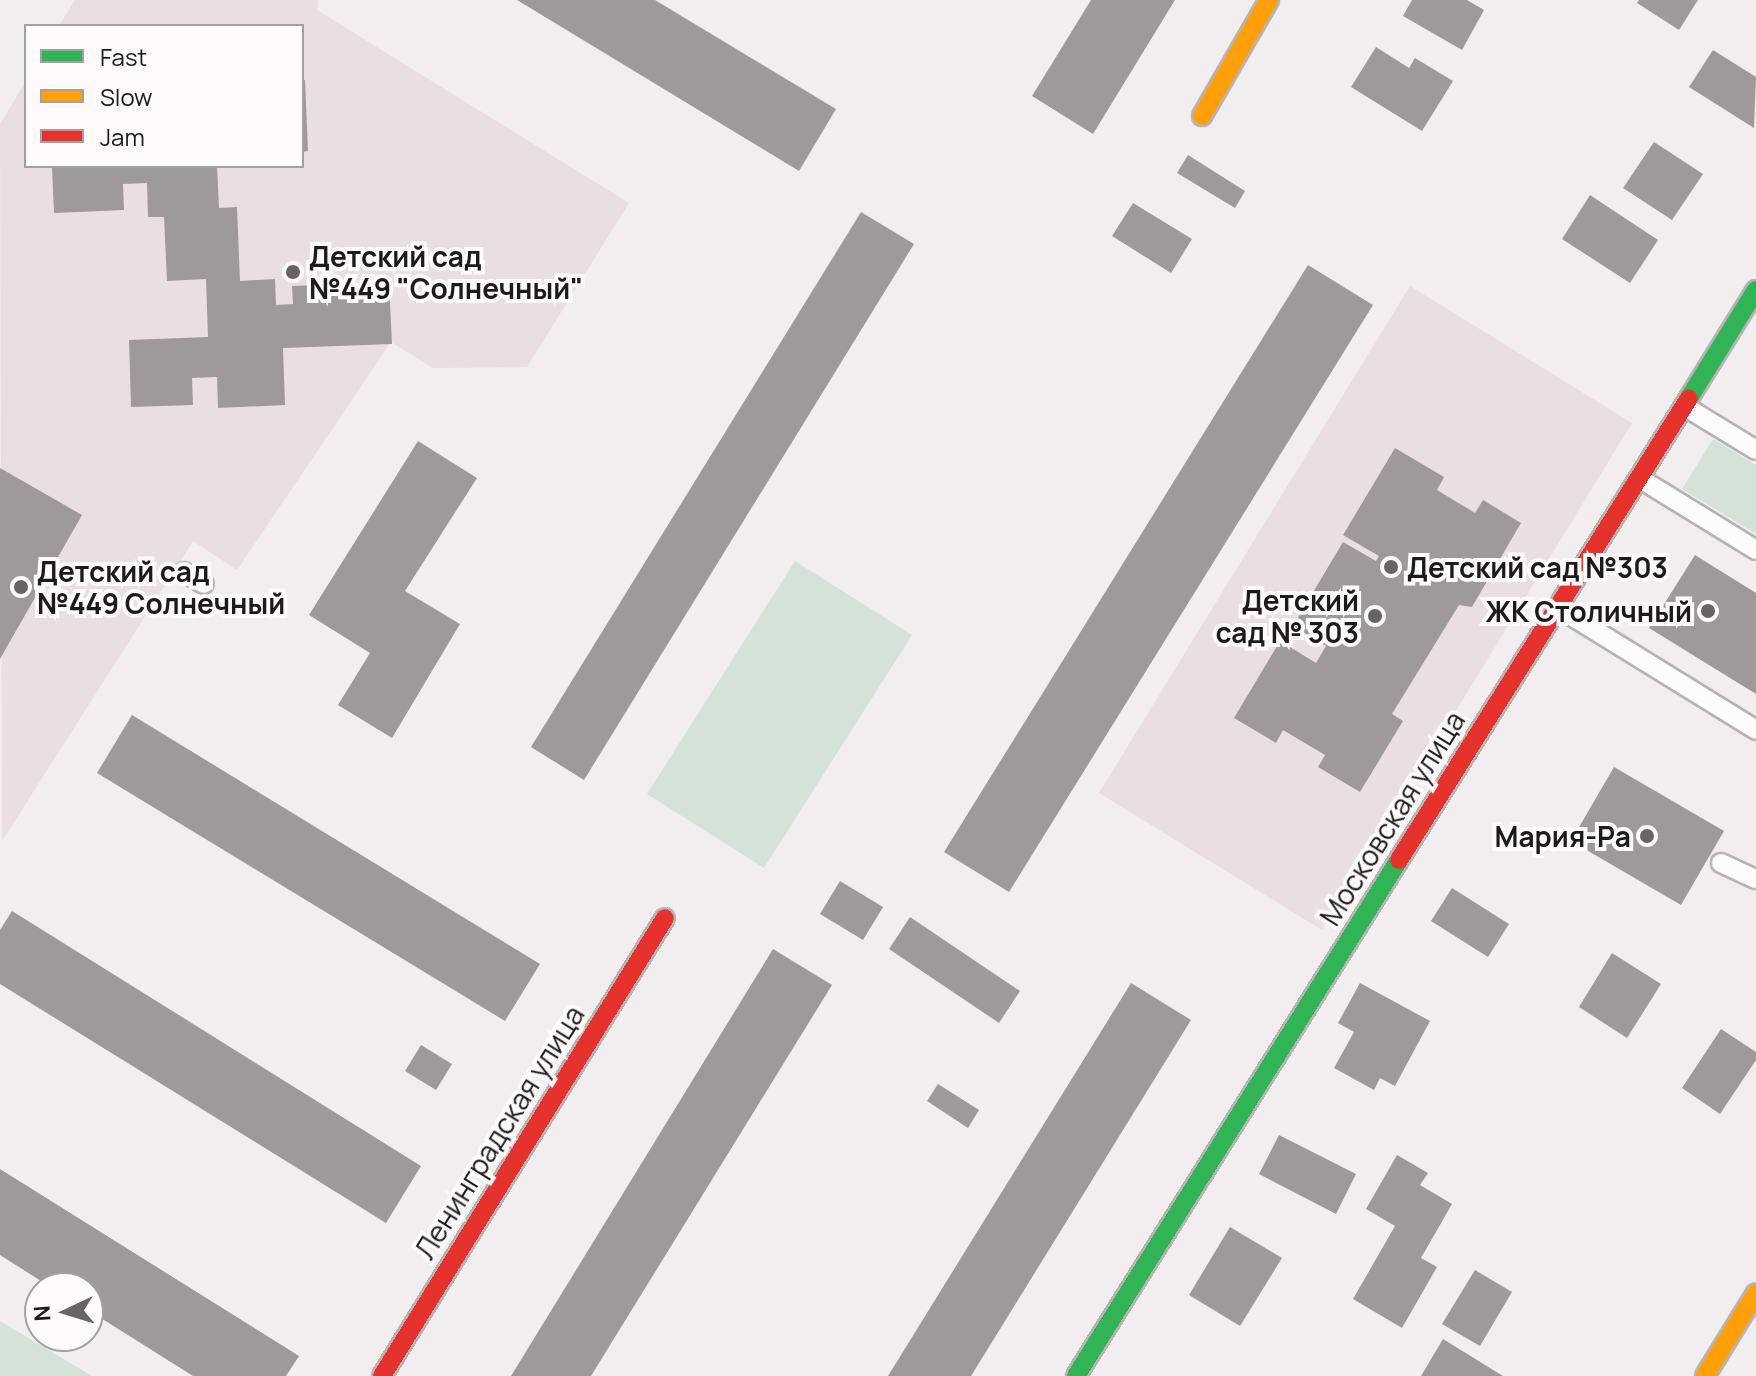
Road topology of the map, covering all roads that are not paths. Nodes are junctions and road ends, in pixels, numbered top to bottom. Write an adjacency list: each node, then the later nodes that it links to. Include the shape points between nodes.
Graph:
1 (1269, 0): 2 (street)
2 (1202, 116)
3 (1756, 290): 4 (street, Московская улица)
4 (1684, 406): 5 (lane); 6 (street, Московская улица)
5 (1756, 450)
6 (1639, 478): 7 (lane); 10 (street, Московская улица)
7 (1756, 550)
8 (184, 572): 9 (lane)
9 (204, 584)
10 (1557, 607): 11 (lane); 17 (street, Московская улица)
11 (1756, 730)
12 (1721, 863): 13 (lane)
13 (1756, 879)
14 (665, 918): 16 (street, Ленинградская улица)
15 (1756, 1293): 18 (street)
16 (382, 1376)
17 (1076, 1376)
18 (1705, 1376)

